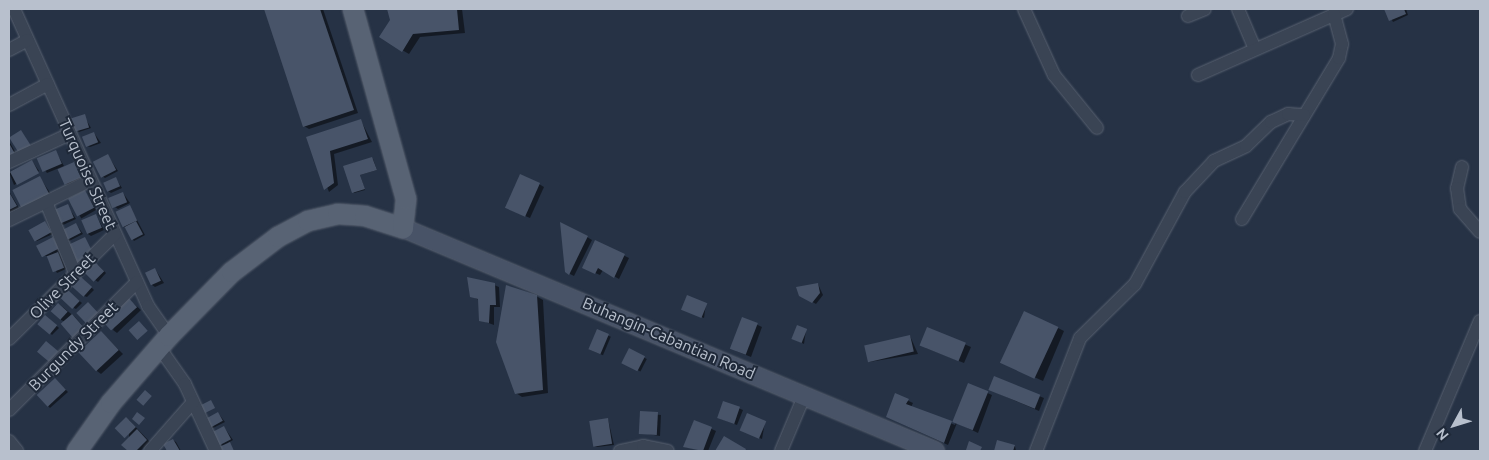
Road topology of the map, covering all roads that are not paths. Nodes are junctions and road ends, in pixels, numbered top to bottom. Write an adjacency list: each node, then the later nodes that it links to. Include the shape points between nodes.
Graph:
1 (14, 9): 9 (street, Turquoise Street)
2 (353, 9): 24 (main road, via 406,199)
3 (1024, 9): 16 (street, via 1054,75)
4 (1206, 9): 8 (street)
5 (1238, 9): 10 (street)
6 (1347, 9): 7 (street)
7 (1334, 14): 10 (street); 15 (street, via 1342,44 1339,58)
8 (1188, 16)
9 (28, 40): 11 (street); 13 (street, Turquoise Street)
10 (1255, 49): 12 (street)
11 (9, 50)
12 (1198, 75)
13 (48, 84): 14 (street); 17 (street, Turquoise Street)
14 (9, 105)
15 (1304, 115): 22 (street); 44 (street, via 1288,114 1271,122 1246,146 1214,160 1185,192 1135,284 1080,338)
16 (1097, 128)
17 (70, 134): 18 (street); 20 (street, Turquoise Street)
18 (9, 162)
19 (1462, 167): 25 (street, via 1457,188 1460,209)
20 (91, 180): 21 (street); 26 (street, Turquoise Street)
21 (46, 202): 23 (street); 27 (street)
22 (1242, 219)
23 (9, 220)
24 (403, 228): 31 (main road, via 352,214 302,224 232,272); 32 (main road, Buhangin-Cabantian Road)
25 (1480, 232)
26 (115, 234): 27 (street, Olive Street); 28 (street, Turquoise Street)
27 (75, 273): 30 (street, Olive Street)
28 (137, 282): 31 (street, Turquoise Street); 34 (street, Burgundy Street)
29 (1480, 321): 45 (street)
30 (9, 339)
31 (164, 342): 33 (street, Turquoise Street); 38 (main road)
32 (805, 394): 42 (street); 43 (main road, Buhangin-Cabantian Road)
33 (193, 402): 36 (street); 39 (street, Turquoise Street)
34 (9, 410)
35 (9, 441): 37 (street)
36 (155, 449)
37 (17, 451)
38 (77, 451)
39 (216, 451)
40 (620, 451): 41 (street, via 644,446)
41 (668, 451)
42 (781, 451)
43 (935, 451)
44 (1036, 451)
45 (1426, 451)

